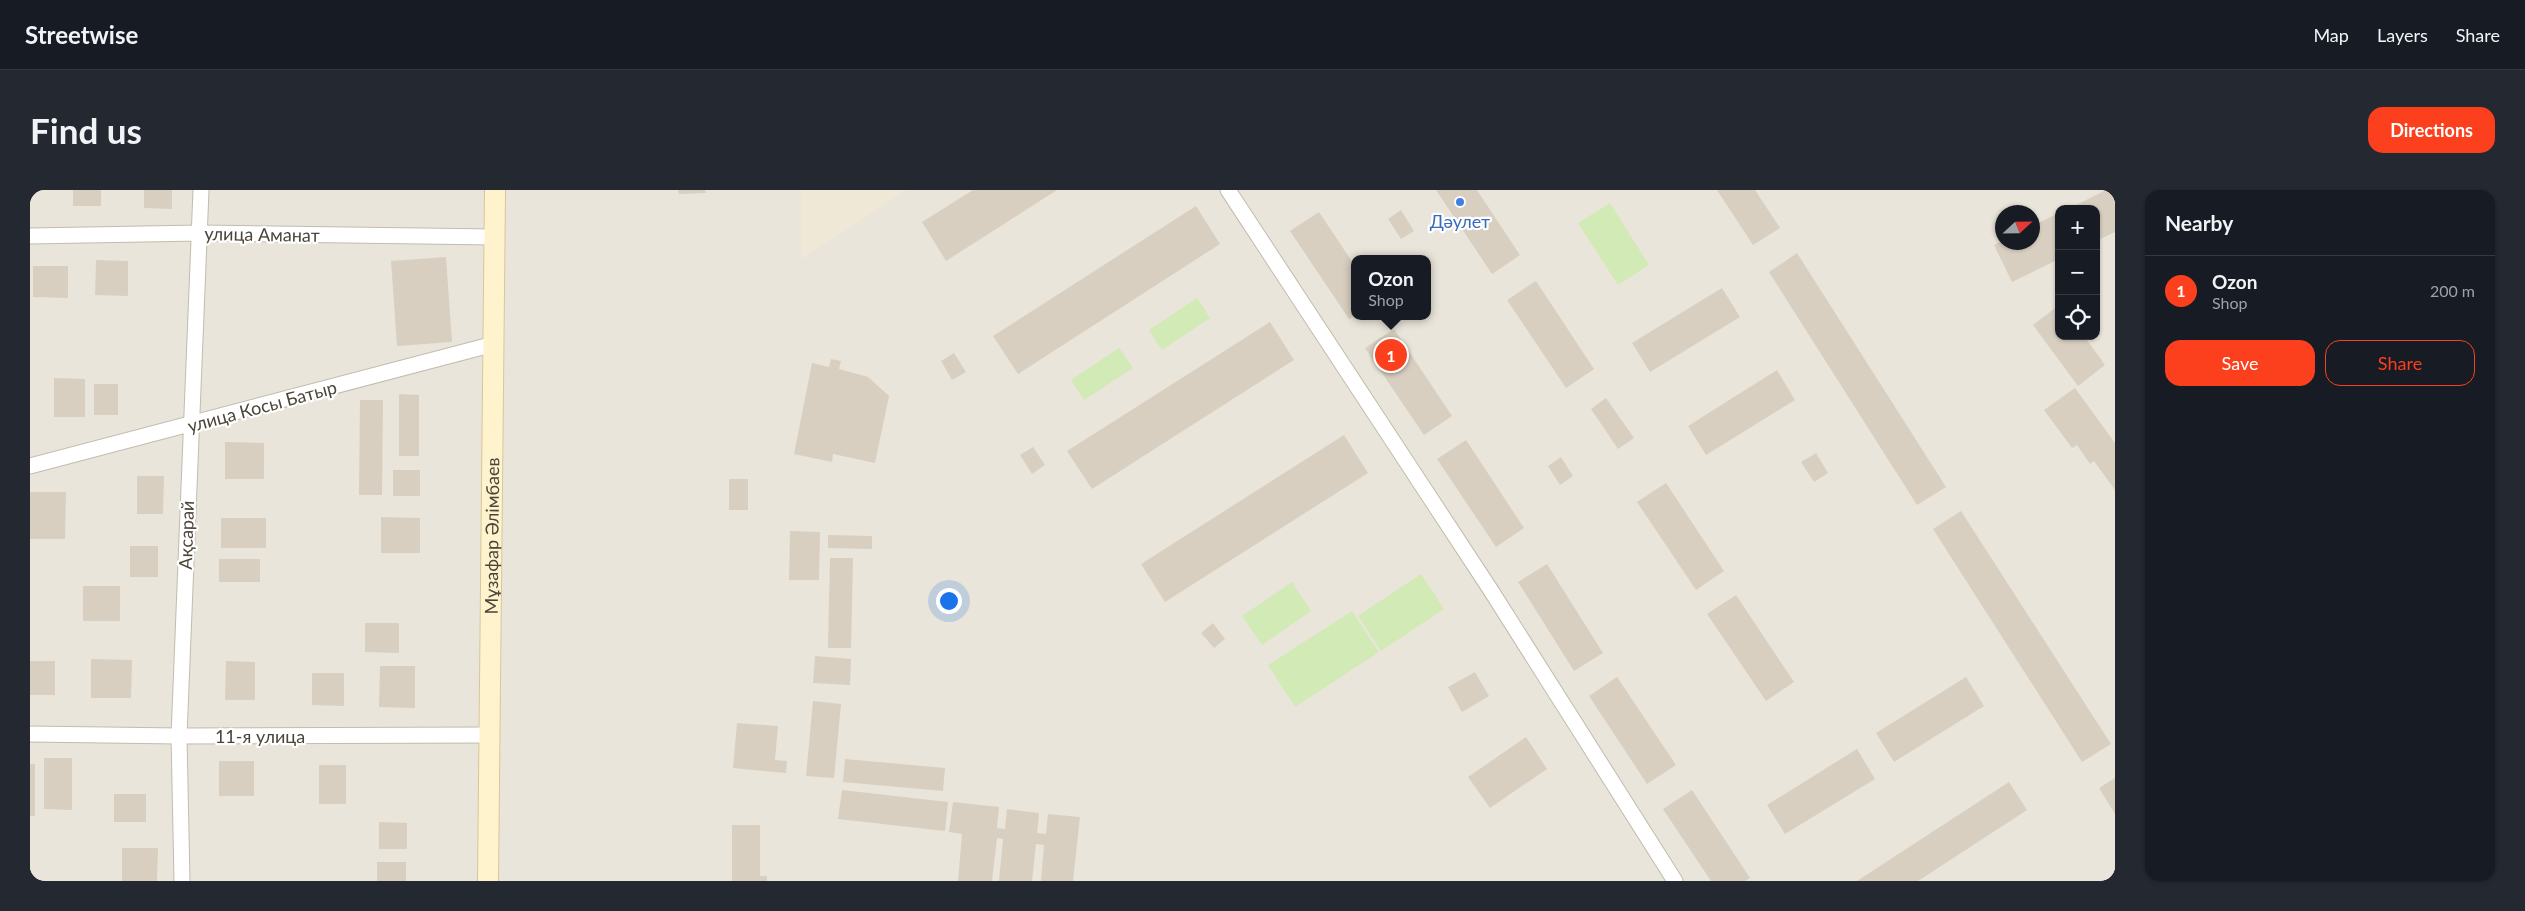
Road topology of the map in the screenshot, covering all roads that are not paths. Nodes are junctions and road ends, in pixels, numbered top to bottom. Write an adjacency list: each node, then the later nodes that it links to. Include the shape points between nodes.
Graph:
1 (201, 190): 4 (street, Ақсарай)
2 (495, 190): 6 (street, Мұзафар Әлімбаев)
3 (1228, 190): 15 (street, via 1490,589)
4 (200, 233): 5 (street, улица Аманат); 6 (street, улица Аманат); 8 (street, Ақсарай)
5 (30, 236)
6 (495, 237): 7 (street, Мұзафар Әлімбаев)
7 (494, 344): 8 (street, улица Косы Батыр); 11 (street, Мұзафар Әлімбаев)
8 (190, 425): 9 (street, улица Косы Батыр); 12 (street, Ақсарай)
9 (30, 466)
10 (30, 734): 12 (street, 11-я улица)
11 (490, 735): 12 (street, 11-я улица); 14 (street, Мұзафар Әлімбаев)
12 (179, 736): 13 (street, Ақсарай)
13 (182, 881)
14 (488, 881)
15 (1675, 881)

